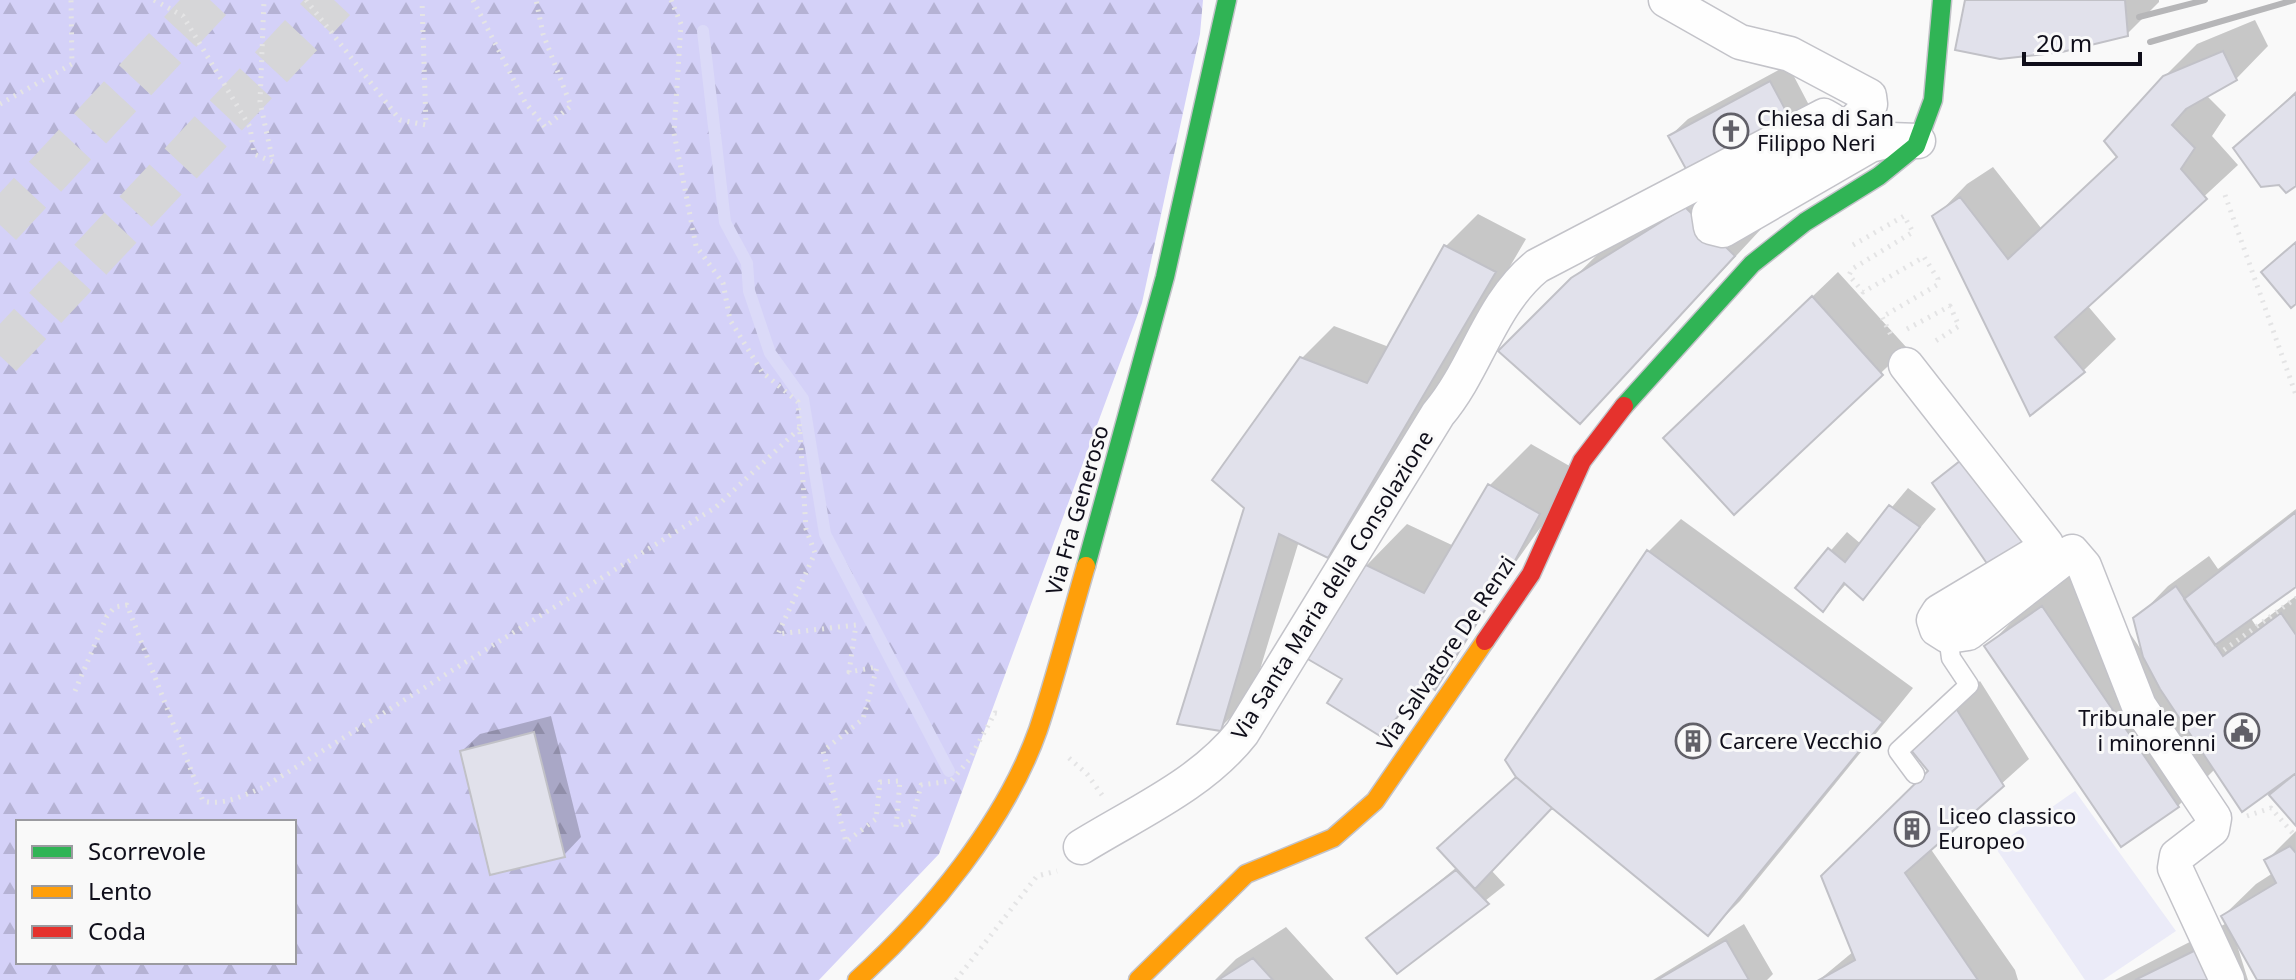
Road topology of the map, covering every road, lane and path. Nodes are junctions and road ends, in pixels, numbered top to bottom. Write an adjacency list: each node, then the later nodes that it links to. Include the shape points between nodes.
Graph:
1 (71, 0): 12 (path, via 72,64)
2 (154, 0): 3 (path, via 183,16 250,127 254,154 273,162 260,102)
3 (264, 0)
4 (306, 0): 5 (path, via 400,120 426,125)
5 (422, 0)
6 (473, 0): 7 (path, via 525,102 545,127 571,106 543,34)
7 (536, 0)
8 (671, 0): 21 (path, via 681,24 674,133 696,246 723,283 730,320 762,372 798,402)
9 (1227, 0): 31 (street, Via Fra Generoso, via 1191,180 1139,383 1037,732 961,867 883,958)
10 (1666, 0): 13 (street, via 1740,42 1790,54 1869,96 1870,104 1860,117)
11 (1942, 0): 14 (street, via 1933,100)
12 (0, 104)
13 (1833, 131): 14 (street, via 1713,210 1711,227 1723,230 1870,145); 20 (street, Via Santa Maria della Consolazione, via 1827,117 1815,119 1537,266 1505,298)
14 (1918, 141): 33 (street, Via Salvatore De Renzi, via 1879,176 1805,222 1752,264 1589,450 1531,574 1375,801 1333,838 1246,874)
15 (2225, 195): 19 (path)
16 (1842, 252): 18 (path, via 1902,216 1914,229 1849,273 1861,293 1921,257 1927,260 1938,283 1882,321 1896,336 1948,305 1960,324)
17 (1489, 290): 20 (street, Via Santa Maria della Consolazione, via 1429,397)
18 (1906, 365): 23 (street, via 2046,544)
19 (2296, 395)
20 (1441, 411): 30 (street, Via Santa Maria della Consolazione, via 1226,753)
21 (801, 427): 25 (path, via 716,507 264,787 237,798 215,804 203,801 127,605 115,607 107,616); 26 (path, via 806,529 815,553 778,634 856,625 849,672 877,667 863,719 823,751 846,842 876,819 880,782 900,781 896,827 912,821 921,785 951,781 995,713)
22 (2296, 598): 24 (path)
23 (1943, 624): 27 (lane, via 1951,658 1969,685 1898,751); 34 (street, via 1968,633 2072,552 2084,566 2139,706 2214,818 2212,829 2177,856 2175,868)
24 (2224, 650)
25 (75, 691)
26 (1005, 715)
27 (1915, 774)
28 (2271, 808): 29 (path)
29 (2296, 837)
30 (1073, 858): 32 (path, via 1037,876)
31 (857, 980)
32 (956, 980)
33 (1138, 980)
34 (2227, 980)

